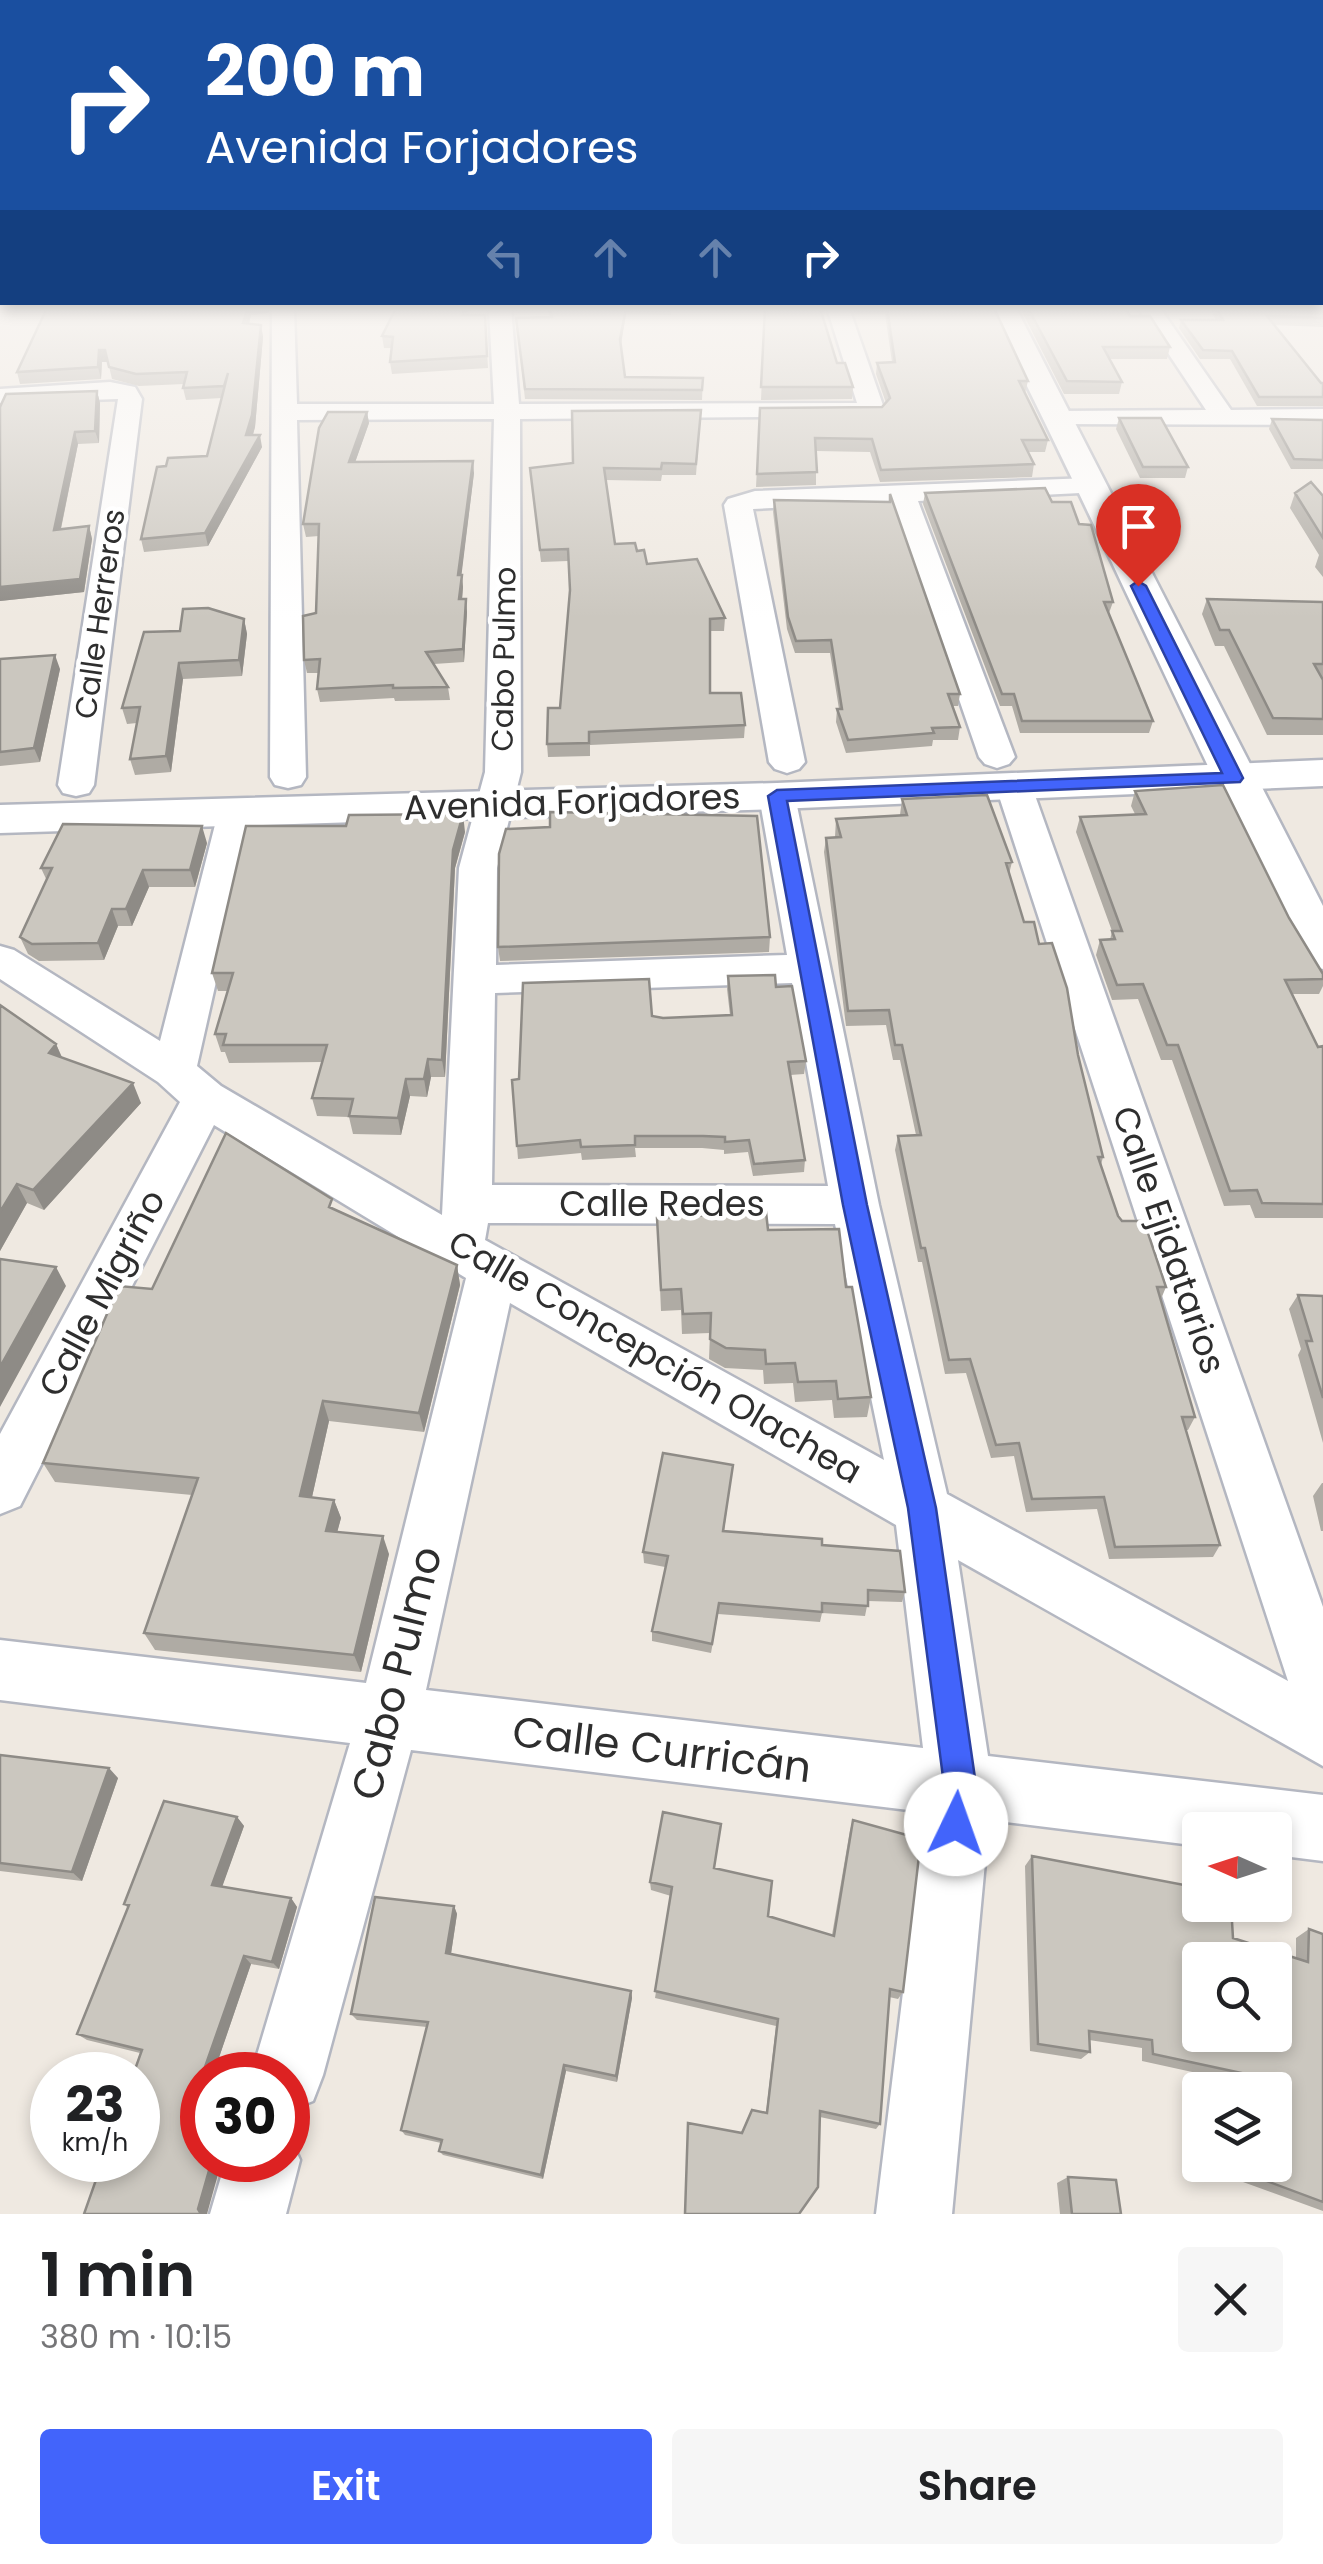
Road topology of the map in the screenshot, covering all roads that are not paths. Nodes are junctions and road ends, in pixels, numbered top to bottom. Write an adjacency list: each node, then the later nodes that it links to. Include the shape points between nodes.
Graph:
1 (128, 411): 18 (street, Calle Herreros)
2 (814, 411): 6 (street)
3 (1056, 411): 9 (main road)
4 (1219, 411): 8 (street)
5 (285, 412): 6 (street); 16 (street)
6 (507, 413): 19 (street, Cabo Pulmo)
7 (1323, 417): 8 (street)
8 (1224, 418): 9 (street)
9 (1060, 420): 10 (main road)
10 (1090, 486): 11 (street); 13 (main road)
11 (902, 495): 14 (street, Calle Ejidatarios); 17 (street, via 744,501 737,511)
12 (1323, 746): 13 (main road, Avenida Forjadores)
13 (1226, 764): 14 (main road, Avenida Forjadores); 15 (main road, Avenida Forjadores); 23 (main road)
14 (1005, 772): 17 (main road, Avenida Forjadores); 33 (street, Calle Ejidatarios)
15 (1323, 774)
16 (288, 777): 18 (main road, Avenida Forjadores); 19 (main road, Avenida Forjadores)
17 (782, 779): 19 (main road, Avenida Forjadores); 25 (street)
18 (76, 785): 20 (main road, Avenida Forjadores)
19 (498, 788): 21 (main road, Avenida Forjadores); 26 (street, Cabo Pulmo, via 478,868)
20 (0, 790)
21 (236, 813): 22 (main road, Avenida Forjadores); 27 (street, Calle Migriño)
22 (0, 820)
23 (1323, 952)
24 (0, 960): 27 (street, Calle Concepción Olachea)
25 (810, 968): 26 (street); 28 (street)
26 (476, 980): 29 (street, Cabo Pulmo)
27 (189, 1084): 29 (street, Calle Concepción Olachea); 30 (street, Calle Migriño)
28 (855, 1205): 29 (street, Calle Redes); 31 (street)
29 (473, 1240): 31 (street, Calle Concepción Olachea); 34 (street, Cabo Pulmo)
30 (0, 1488)
31 (922, 1508): 35 (street, Calle Concepción Olachea); 36 (street)
32 (0, 1670): 34 (street, Calle Curricán)
33 (1323, 1694)
34 (389, 1715): 36 (street, Calle Curricán); 38 (street, Cabo Pulmo)
35 (1323, 1735)
36 (960, 1785): 37 (street, Calle Curricán); 41 (street)
37 (1323, 1828)
38 (294, 2052)
39 (257, 2182): 40 (street)
40 (248, 2214)
41 (914, 2214)

